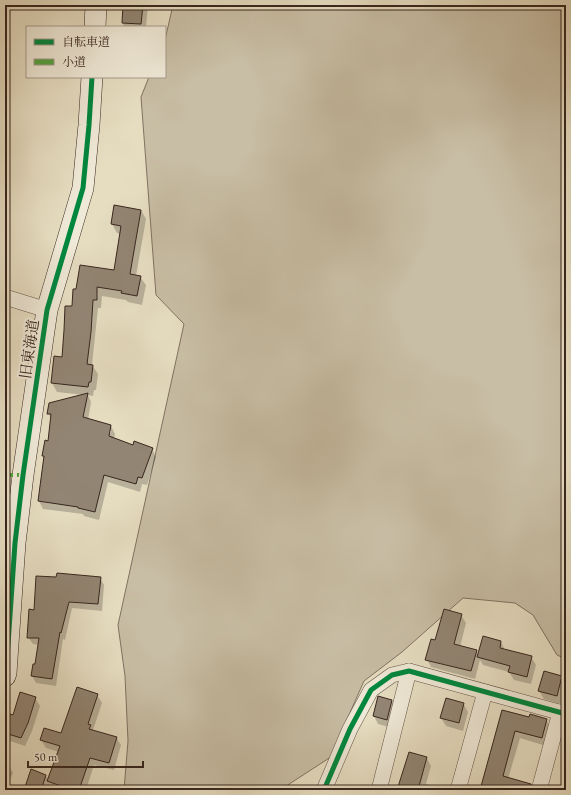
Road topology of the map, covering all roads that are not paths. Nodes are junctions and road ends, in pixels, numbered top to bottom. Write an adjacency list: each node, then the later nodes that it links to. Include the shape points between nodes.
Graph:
1 (96, 5): 2 (street)
2 (95, 26)
3 (92, 78): 5 (street, 旧東海道, via 83,188)
4 (5, 297): 5 (street)
5 (47, 310): 7 (street, 旧東海道, via 23,475)
6 (410, 671): 8 (street); 10 (street, via 392,675 370,690); 11 (street)
7 (5, 676)
8 (485, 692): 9 (street); 12 (street)
9 (563, 713): 13 (street)
10 (324, 790)
11 (379, 790)
12 (458, 790)
13 (539, 790)

